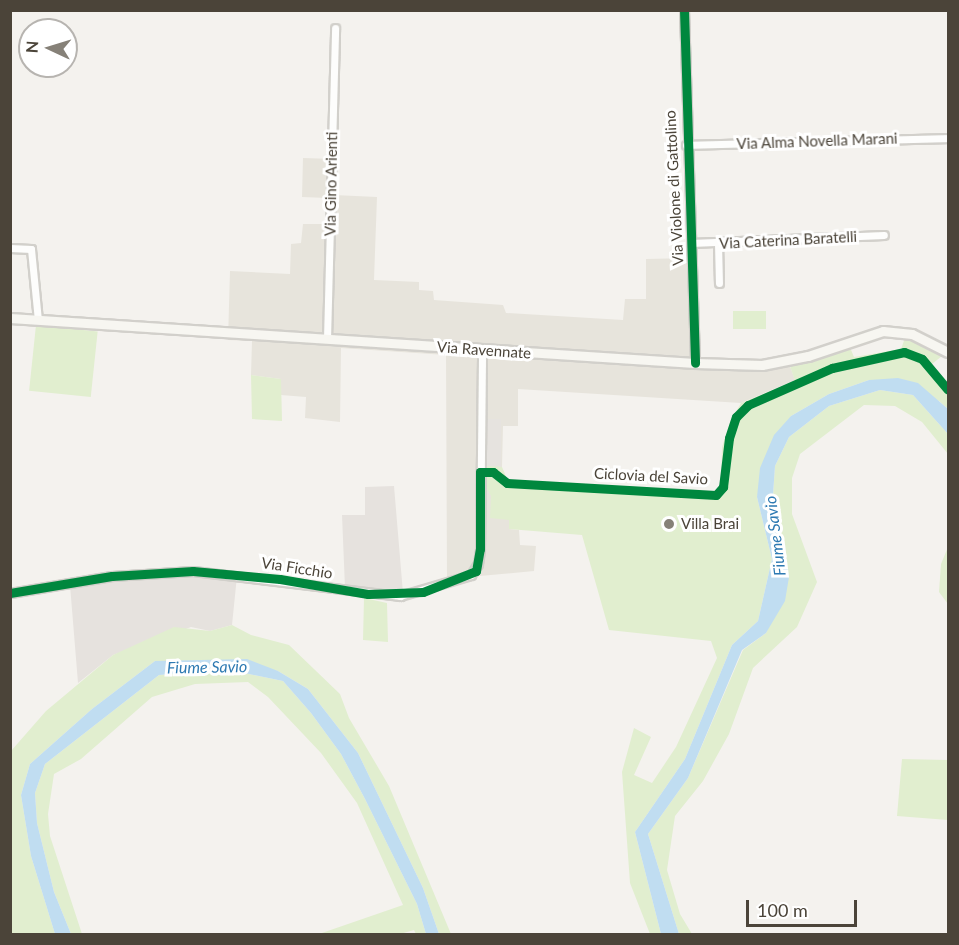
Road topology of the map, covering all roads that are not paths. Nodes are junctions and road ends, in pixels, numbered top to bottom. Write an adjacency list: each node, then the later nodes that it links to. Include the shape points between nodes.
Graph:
1 (684, 10): 4 (street, Via Violone di Gattolino)
2 (335, 28): 12 (street, Via Gino Arienti)
3 (948, 138): 4 (street, Via Alma Novella Marani)
4 (686, 145): 6 (street, Via Violone di Gattolino)
5 (884, 235): 7 (street, Via Caterina Baratelli)
6 (691, 243): 7 (street, Via Caterina Baratelli); 15 (street, Via Violone di Gattolino)
7 (718, 243): 9 (street)
8 (10, 248): 11 (street, via 31,249)
9 (719, 283)
10 (10, 318): 11 (main road, Via Ravennate)
11 (38, 320): 12 (main road, Via Ravennate)
12 (327, 339): 13 (main road, Via Ravennate)
13 (482, 350): 15 (main road, Via Ravennate); 16 (street, Via Ficchio, via 480,549 478,564 471,575 400,596 193,572 111,576)
14 (948, 352): 15 (main road, Via Ravennate, via 912,334 883,331 808,356 762,365)
15 (695, 363)
16 (10, 593)

